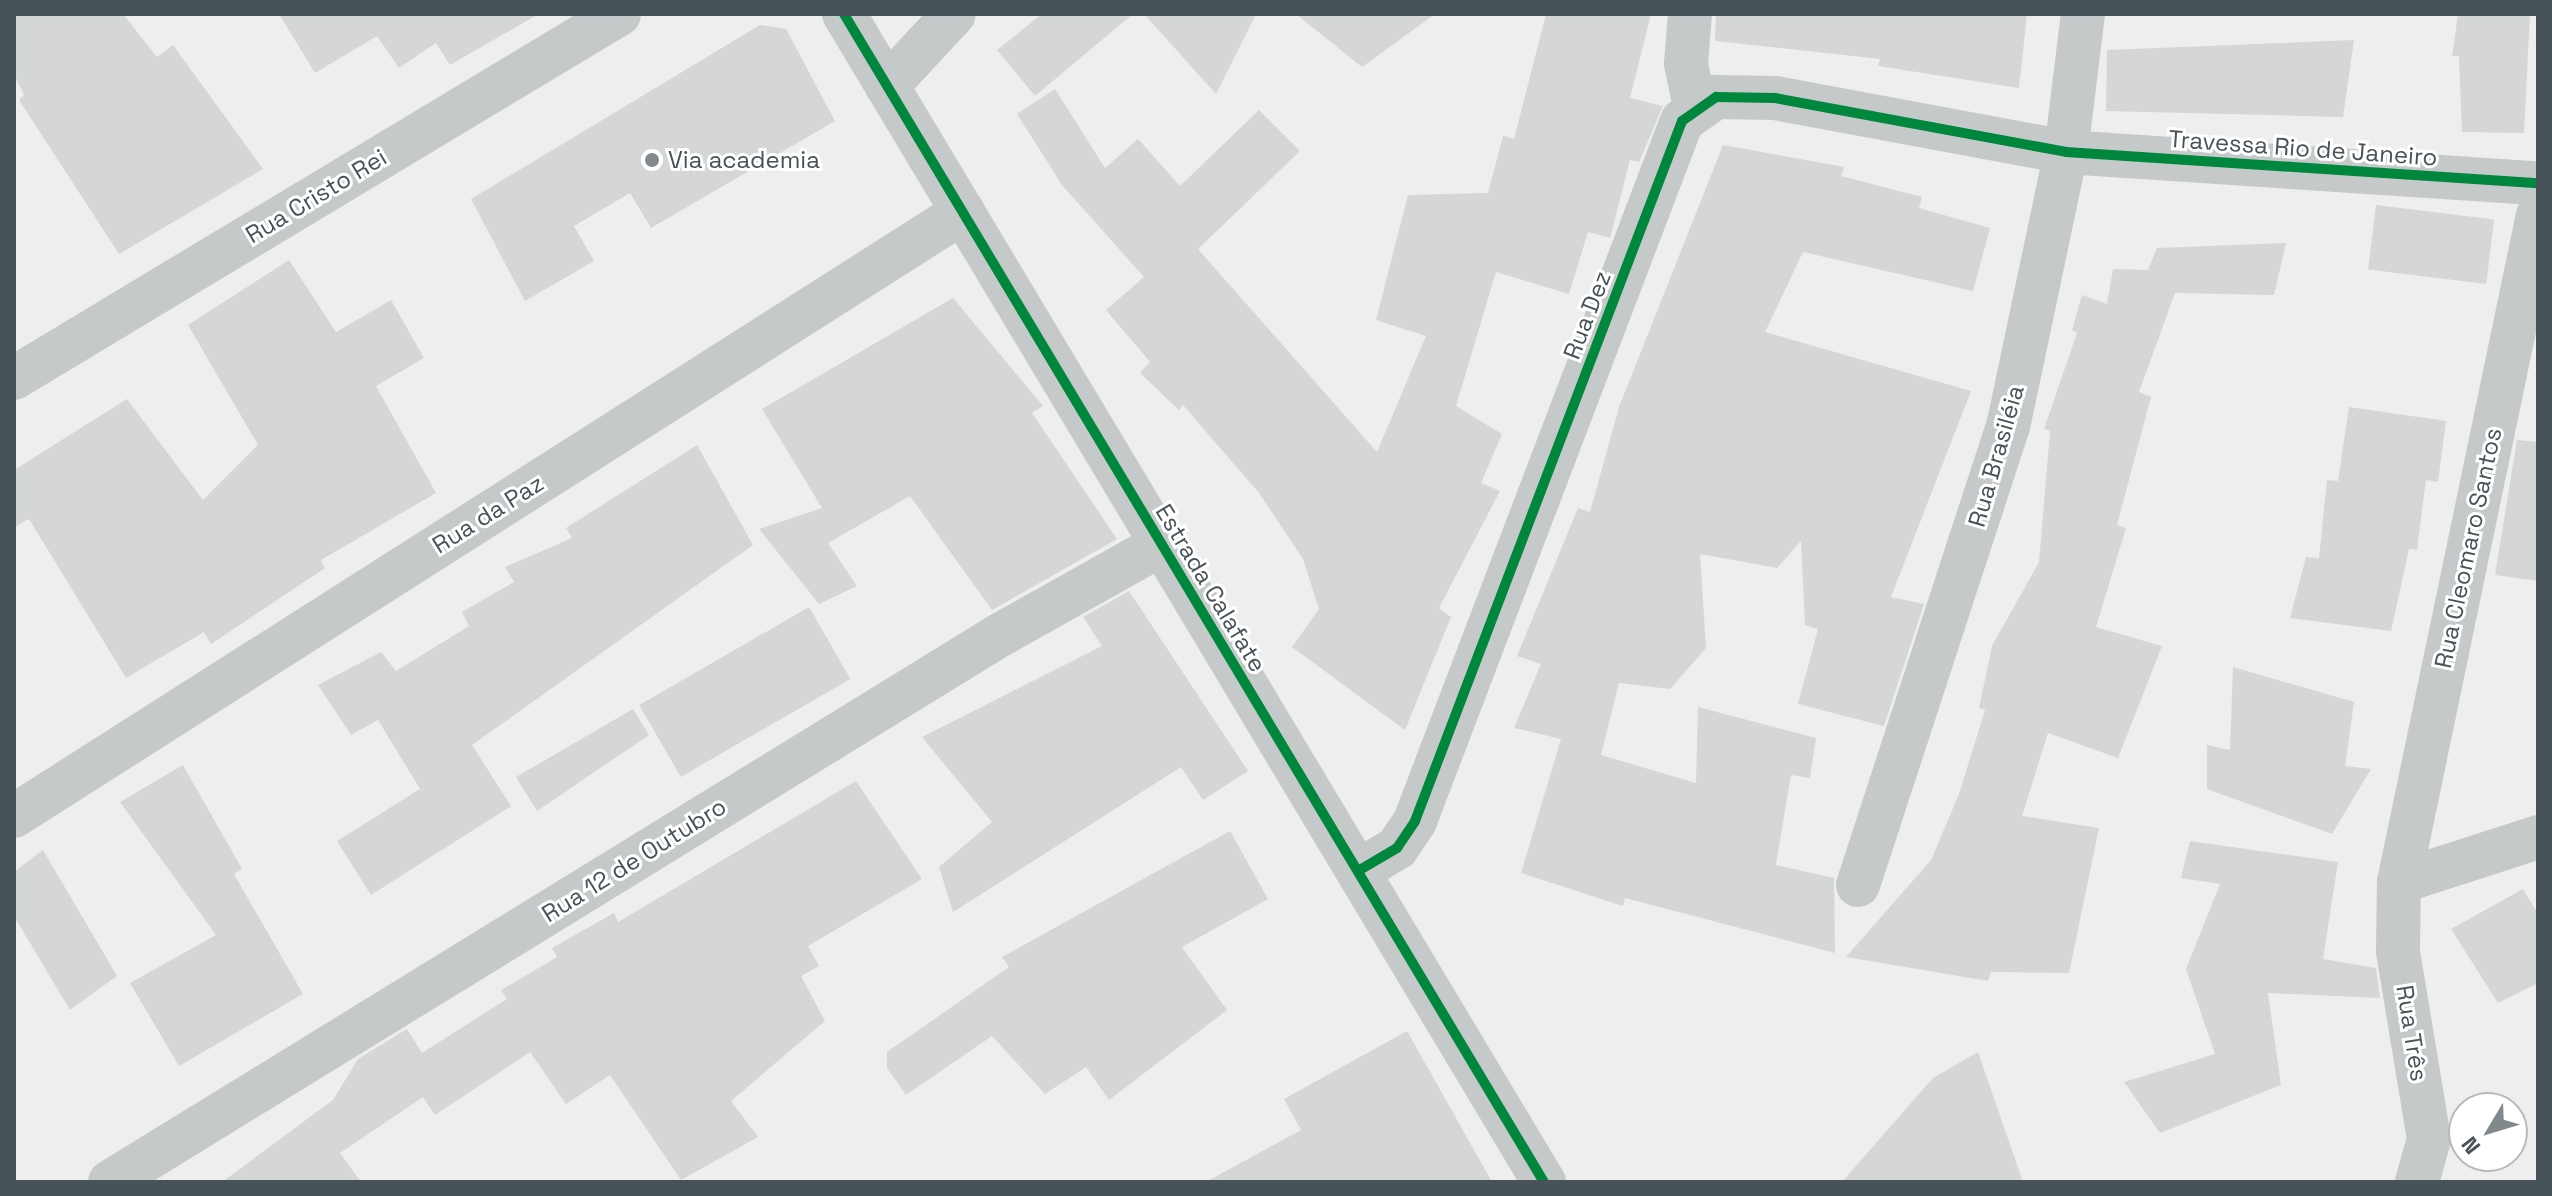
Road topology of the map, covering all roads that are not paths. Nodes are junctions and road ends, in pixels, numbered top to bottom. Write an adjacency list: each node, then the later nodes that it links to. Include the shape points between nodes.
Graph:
1 (619, 14): 12 (street, Rua Cristo Rei)
2 (844, 14): 6 (street, Estrada Calafate)
3 (954, 14): 6 (street)
4 (1690, 14): 7 (street, via 1686,64)
5 (2083, 14): 8 (street, Rua Brasiléia)
6 (887, 86): 10 (street, Estrada Calafate)
7 (1696, 111): 8 (street, via 1716,97 1775,98); 16 (street, Rua Dez, via 1682,121 1415,821 1397,848)
8 (2066, 152): 9 (street, Travessa Rio de Janeiro); 18 (street, Rua Brasiléia, via 2008,427)
9 (2538, 183)
10 (963, 212): 13 (street, Estrada Calafate); 14 (street, Rua da Paz)
11 (2538, 215): 17 (street, Rua Cleomaro Santos)
12 (14, 378)
13 (1162, 544): 16 (street, Estrada Calafate); 19 (street, Rua 12 de Outubro, via 1000,635)
14 (14, 816)
15 (2538, 837): 17 (street)
16 (1358, 871): 20 (street, Estrada Calafate)
17 (2399, 882): 21 (street, Rua Três, via 2398,951 2429,1139)
18 (1858, 885)
19 (110, 1182)
20 (1544, 1182)
21 (2417, 1182)

